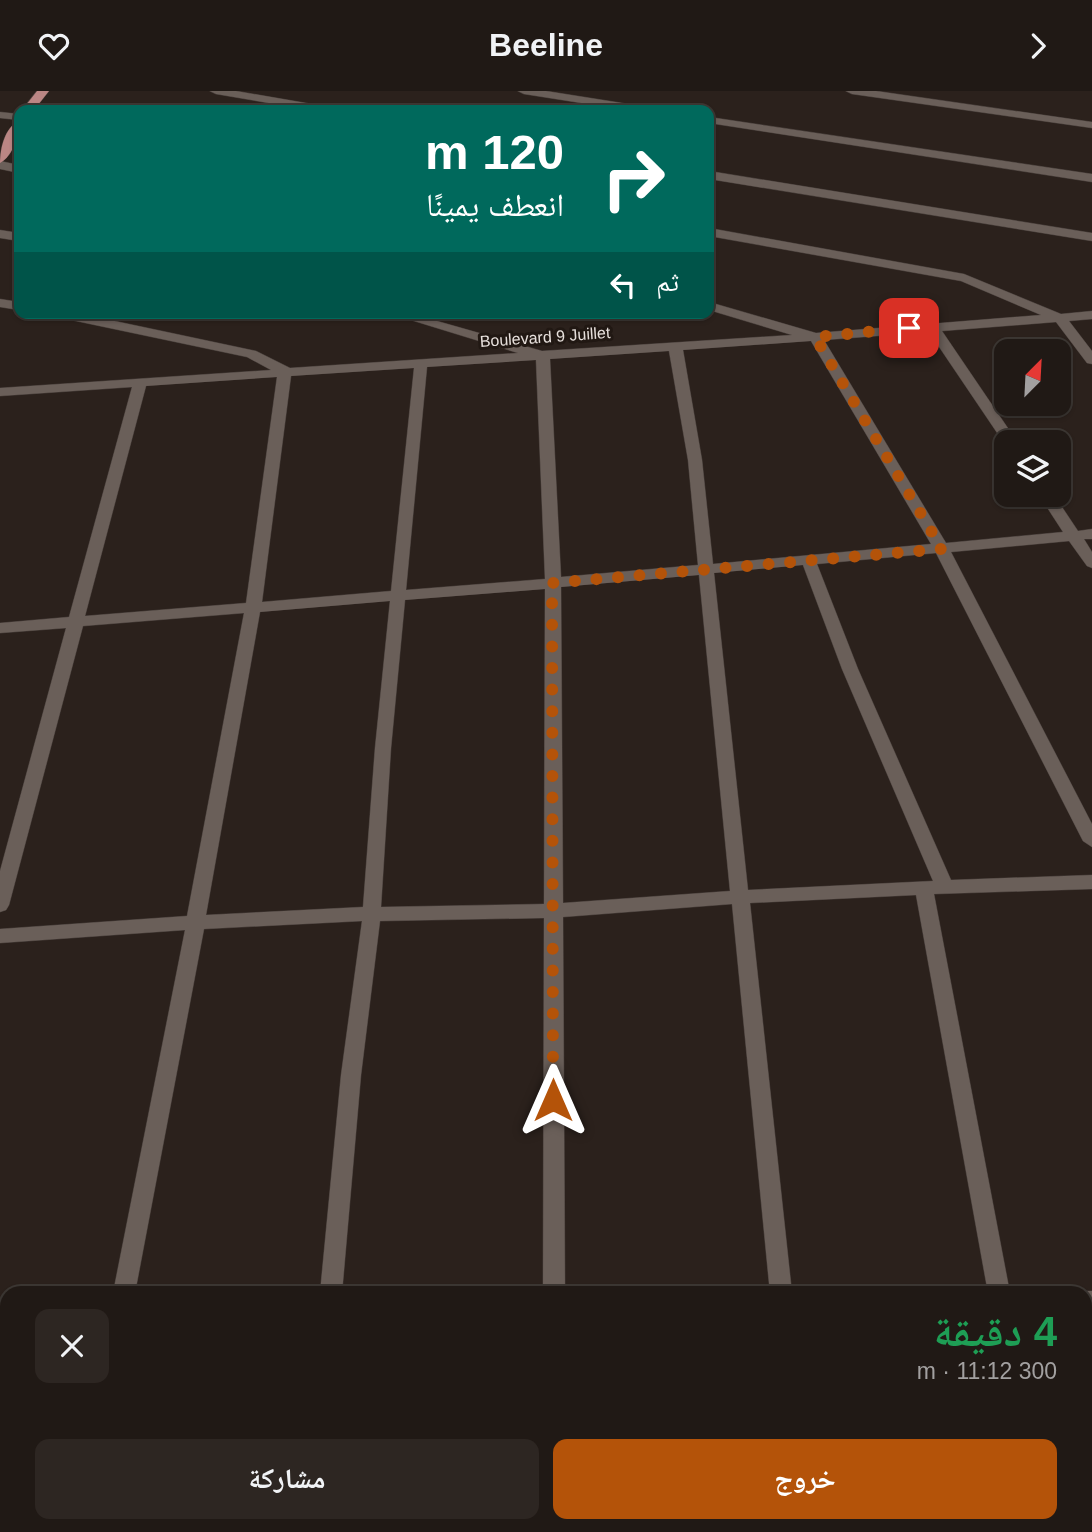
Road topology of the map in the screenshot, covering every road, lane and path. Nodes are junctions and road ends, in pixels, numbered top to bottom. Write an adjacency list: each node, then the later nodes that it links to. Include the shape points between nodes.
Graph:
1 (43, 91): 5 (main road)
2 (216, 91): 6 (street)
3 (524, 91): 7 (street)
4 (852, 91): 9 (street)
5 (32, 105)
6 (299, 105)
7 (615, 105)
8 (714, 121): 13 (street)
9 (1092, 125)
10 (14, 133): 11 (main road)
11 (0, 159)
12 (714, 176): 15 (street)
13 (1092, 178)
14 (714, 233): 18 (street, via 952,275)
15 (1092, 237)
16 (714, 307): 22 (street)
17 (1092, 315): 18 (street, Boulevard 9 Juillet)
18 (1060, 317): 21 (street, Boulevard 9 Juillet); 25 (street)
19 (85, 319): 27 (street, via 251,354)
20 (415, 319): 24 (street)
21 (932, 326): 22 (street, Boulevard 9 Juillet); 30 (street)
22 (815, 337): 23 (street, Boulevard 9 Juillet); 34 (street)
23 (675, 345): 24 (street, Boulevard 9 Juillet); 37 (street, via 695,460)
24 (543, 356): 26 (street, Boulevard 9 Juillet); 38 (street)
25 (1092, 359)
26 (421, 362): 27 (street, Boulevard 9 Juillet); 39 (street)
27 (285, 371): 28 (street, Boulevard 9 Juillet); 40 (street)
28 (141, 383): 29 (street, Boulevard 9 Juillet); 41 (street)
29 (0, 392)
30 (1002, 430)
31 (1054, 507): 33 (street)
32 (1092, 534): 33 (street)
33 (1074, 536): 34 (street); 36 (street)
34 (942, 549): 35 (street); 43 (street)
35 (808, 559): 37 (street); 45 (street, via 850,669)
36 (1092, 563)
37 (705, 570): 38 (street); 47 (street)
38 (552, 583): 39 (street); 49 (street)
39 (399, 596): 40 (street); 50 (street)
40 (253, 607): 41 (street); 51 (street)
41 (79, 620): 42 (street); 48 (street)
42 (0, 628)
43 (1092, 841)
44 (1092, 882): 45 (street)
45 (945, 888): 46 (street)
46 (924, 889): 47 (street); 57 (street)
47 (740, 899): 49 (street); 56 (street)
48 (0, 905)
49 (552, 911): 50 (street); 55 (street)
50 (372, 912): 51 (street); 54 (street)
51 (196, 921): 52 (street); 53 (street)
52 (0, 936)
53 (125, 1286)
54 (332, 1286)
55 (554, 1286)
56 (780, 1286)
57 (998, 1286)

